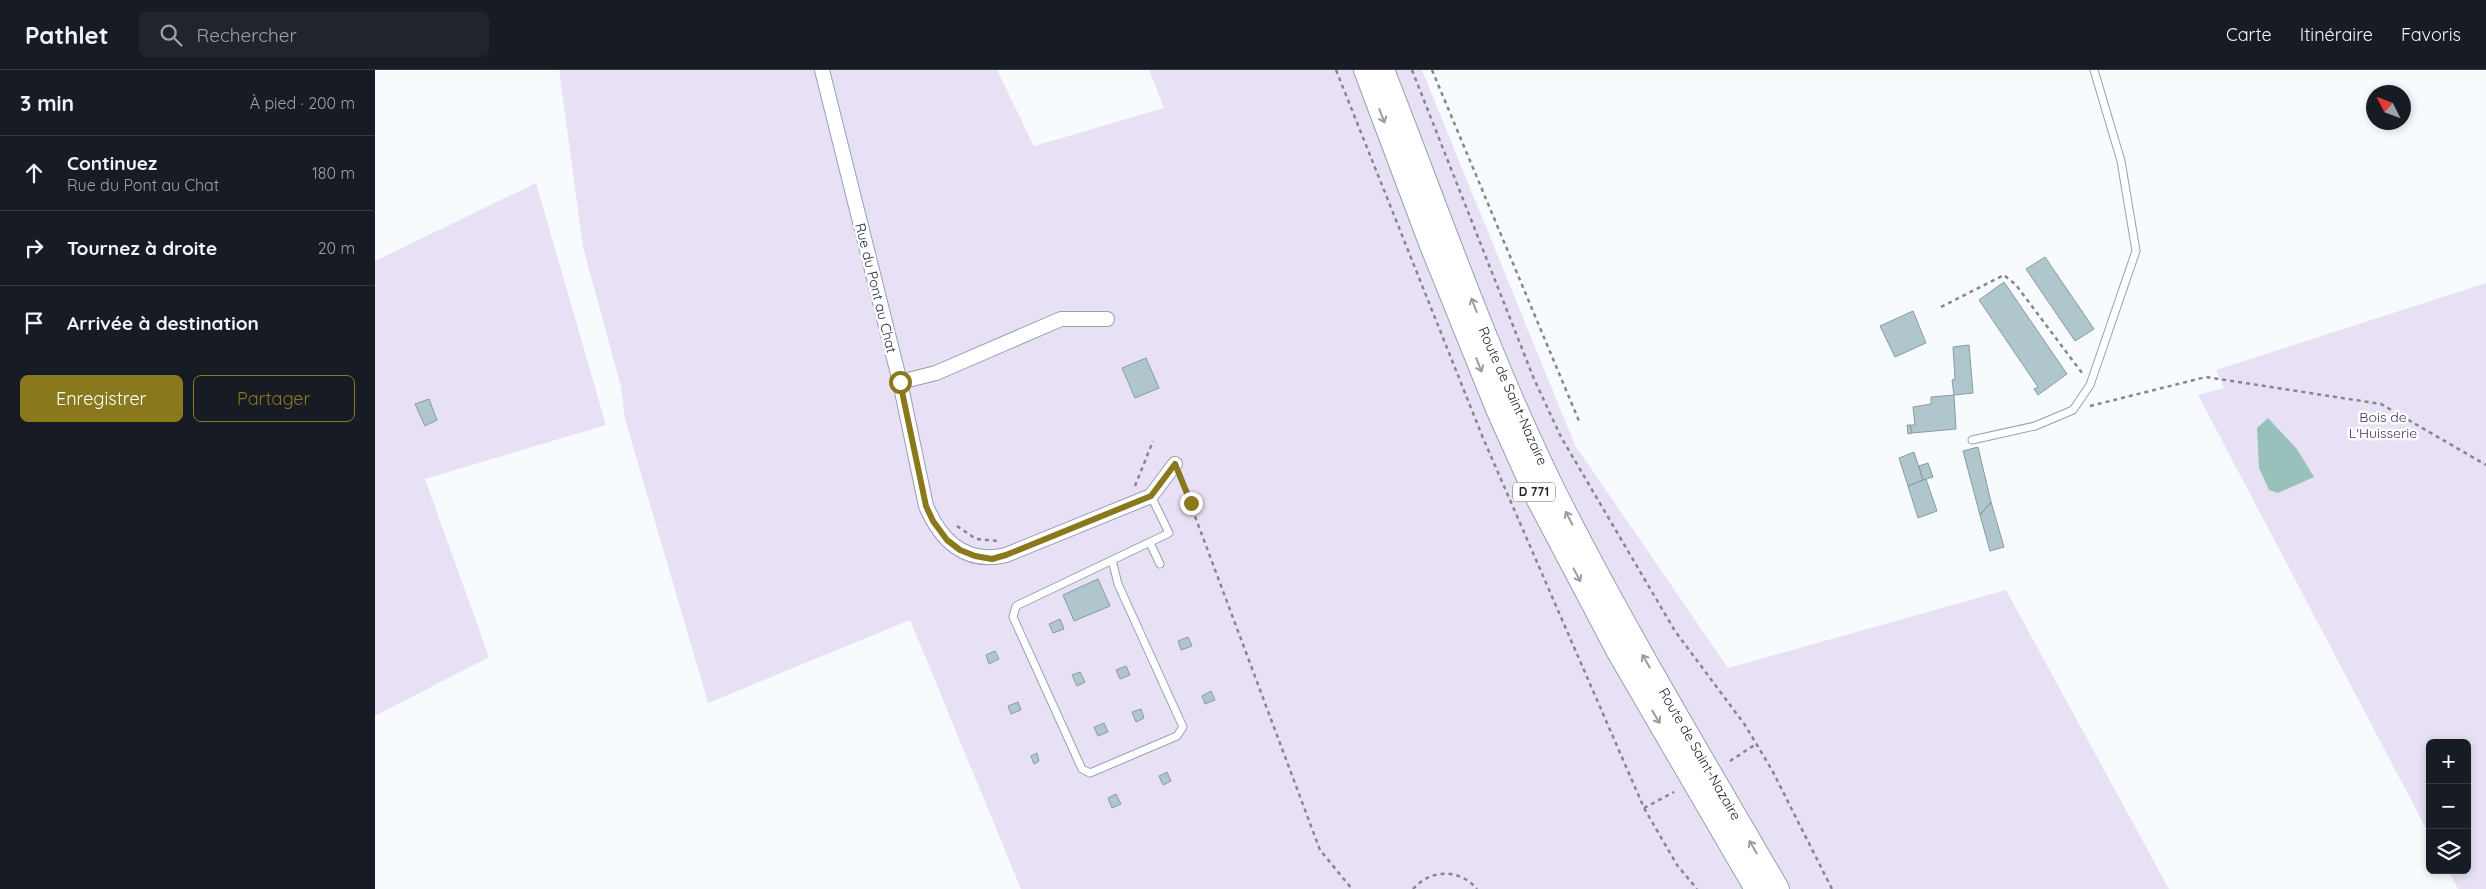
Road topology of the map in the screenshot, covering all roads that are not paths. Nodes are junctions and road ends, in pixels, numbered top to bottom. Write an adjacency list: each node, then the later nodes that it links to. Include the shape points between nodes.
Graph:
1 (822, 70): 6 (street, Rue du Pont au Chat)
2 (1365, 70): 13 (main road, Route de Saint-Nazaire / D 771, one-way to 13, via 1497,409 1537,498 1618,652)
3 (1383, 70): 14 (main road, Route de Saint-Nazaire, one-way to 3, via 1616,609 1556,492 1503,378)
4 (2094, 70): 7 (lane, via 2121,161 2136,251 2091,385 2073,410 2035,426)
5 (1107, 319): 6 (street, via 1061,320 936,372)
6 (900, 382): 9 (street, Rue du Pont au Chat, via 926,506 940,532 960,550 992,559)
7 (1972, 440)
8 (1175, 464): 9 (street)
9 (1151, 496): 10 (lane, via 1169,533)
10 (1150, 543): 11 (lane); 12 (lane)
11 (1112, 560): 11 (lane, via 1016,606 1013,617 1082,769 1091,773 1177,736 1183,727 1118,584)
12 (1160, 564)
13 (1756, 889)
14 (1778, 889)

